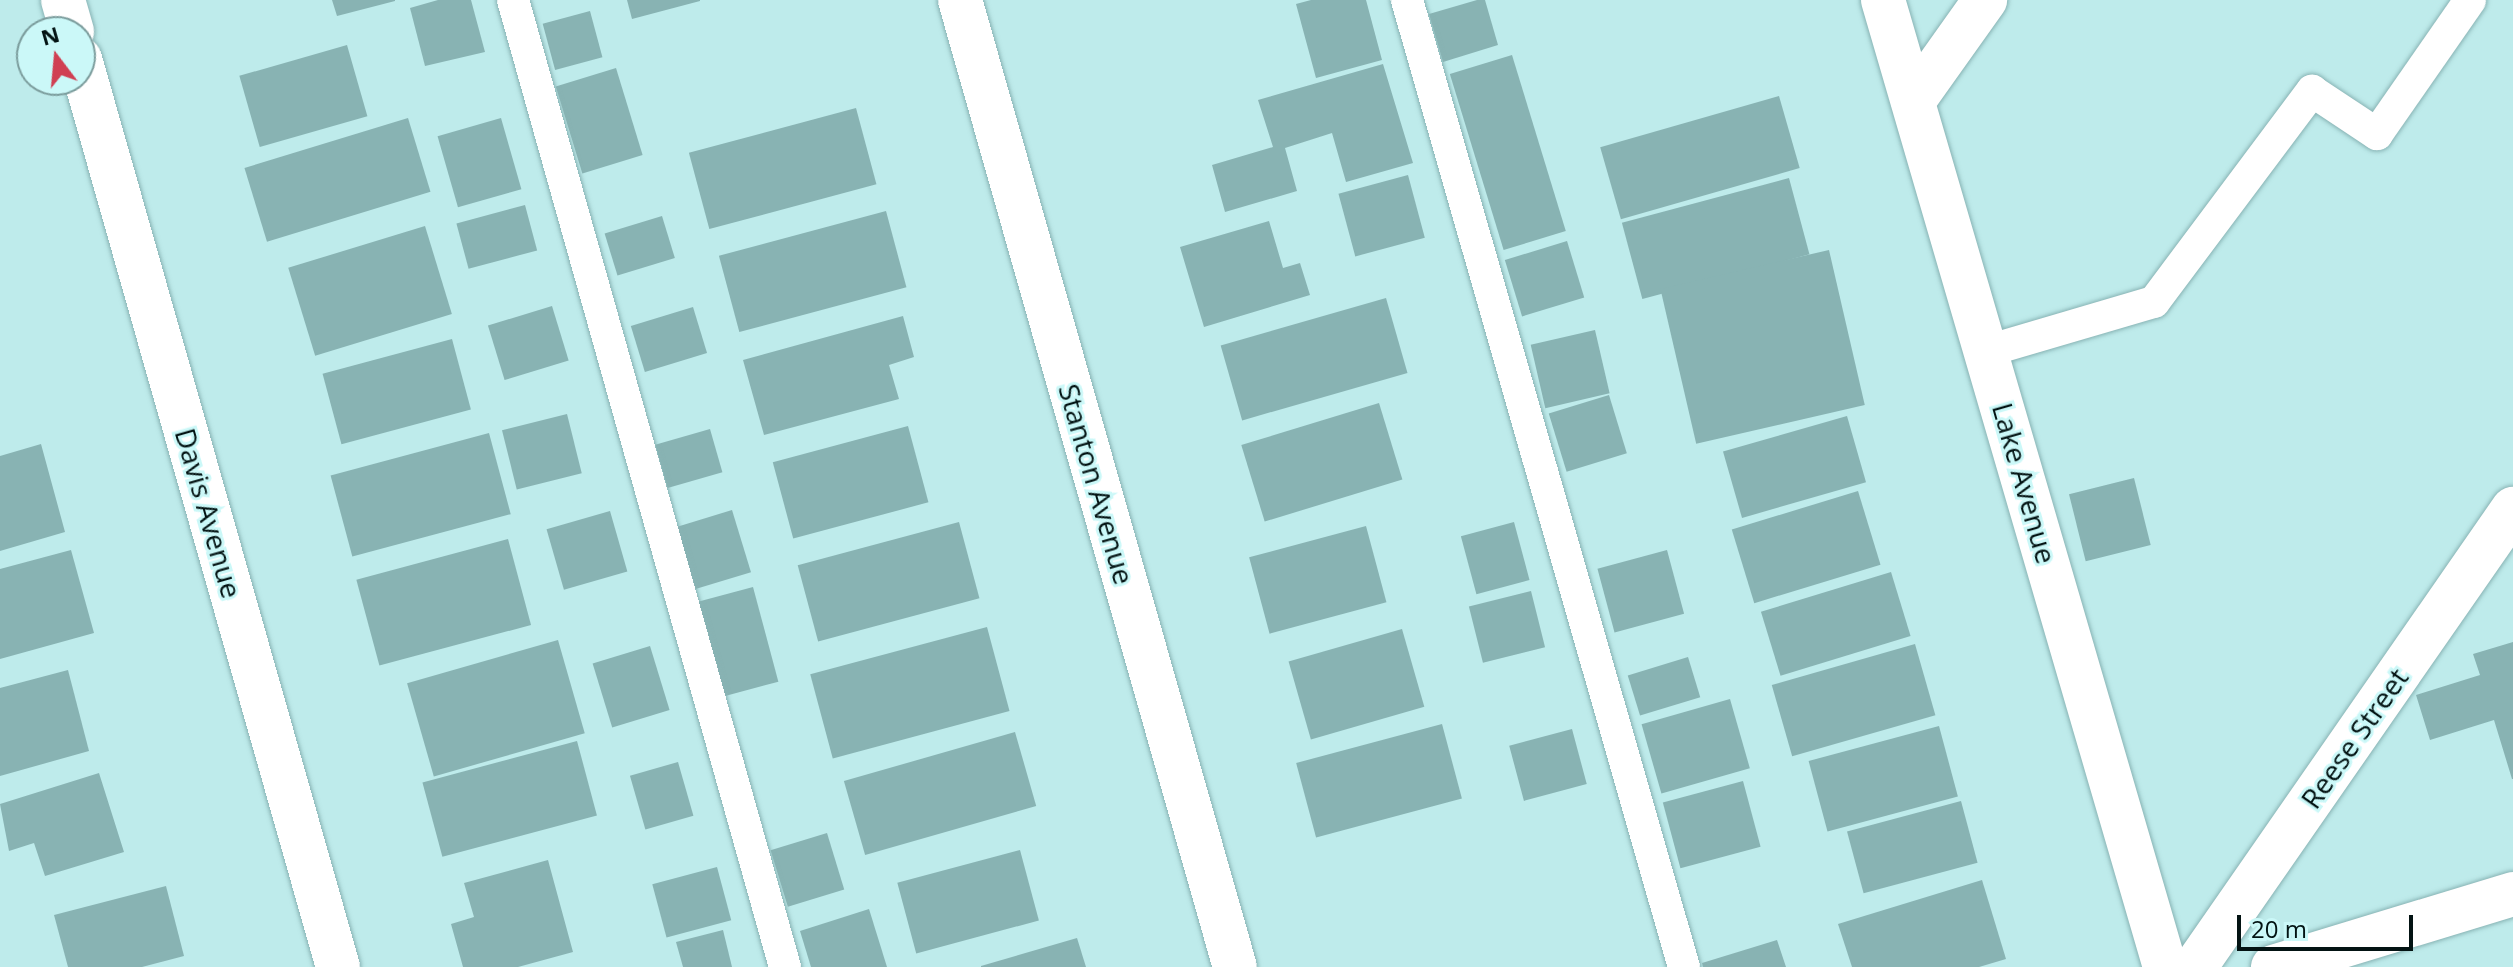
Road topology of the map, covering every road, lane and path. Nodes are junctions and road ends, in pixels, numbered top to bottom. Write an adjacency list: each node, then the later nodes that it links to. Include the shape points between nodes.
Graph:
1 (513, 0): 13 (lane)
2 (960, 0): 14 (street, Stanton Avenue)
3 (1407, 0): 15 (lane)
4 (1883, 0): 8 (street, Lake Avenue)
5 (1985, 0): 8 (street)
6 (2470, 0): 9 (lane, via 2377,134 2312,91 2154,302)
7 (91, 96): 12 (street, Davis Avenue)
8 (1914, 100): 9 (street, Lake Avenue)
9 (1987, 351): 16 (street, Lake Avenue)
10 (2513, 509): 17 (street, Reese Street)
11 (2513, 894): 18 (street)
12 (338, 967)
13 (785, 967)
14 (1235, 967)
15 (1684, 967)
16 (2165, 967)
17 (2195, 967)
18 (2273, 967)

